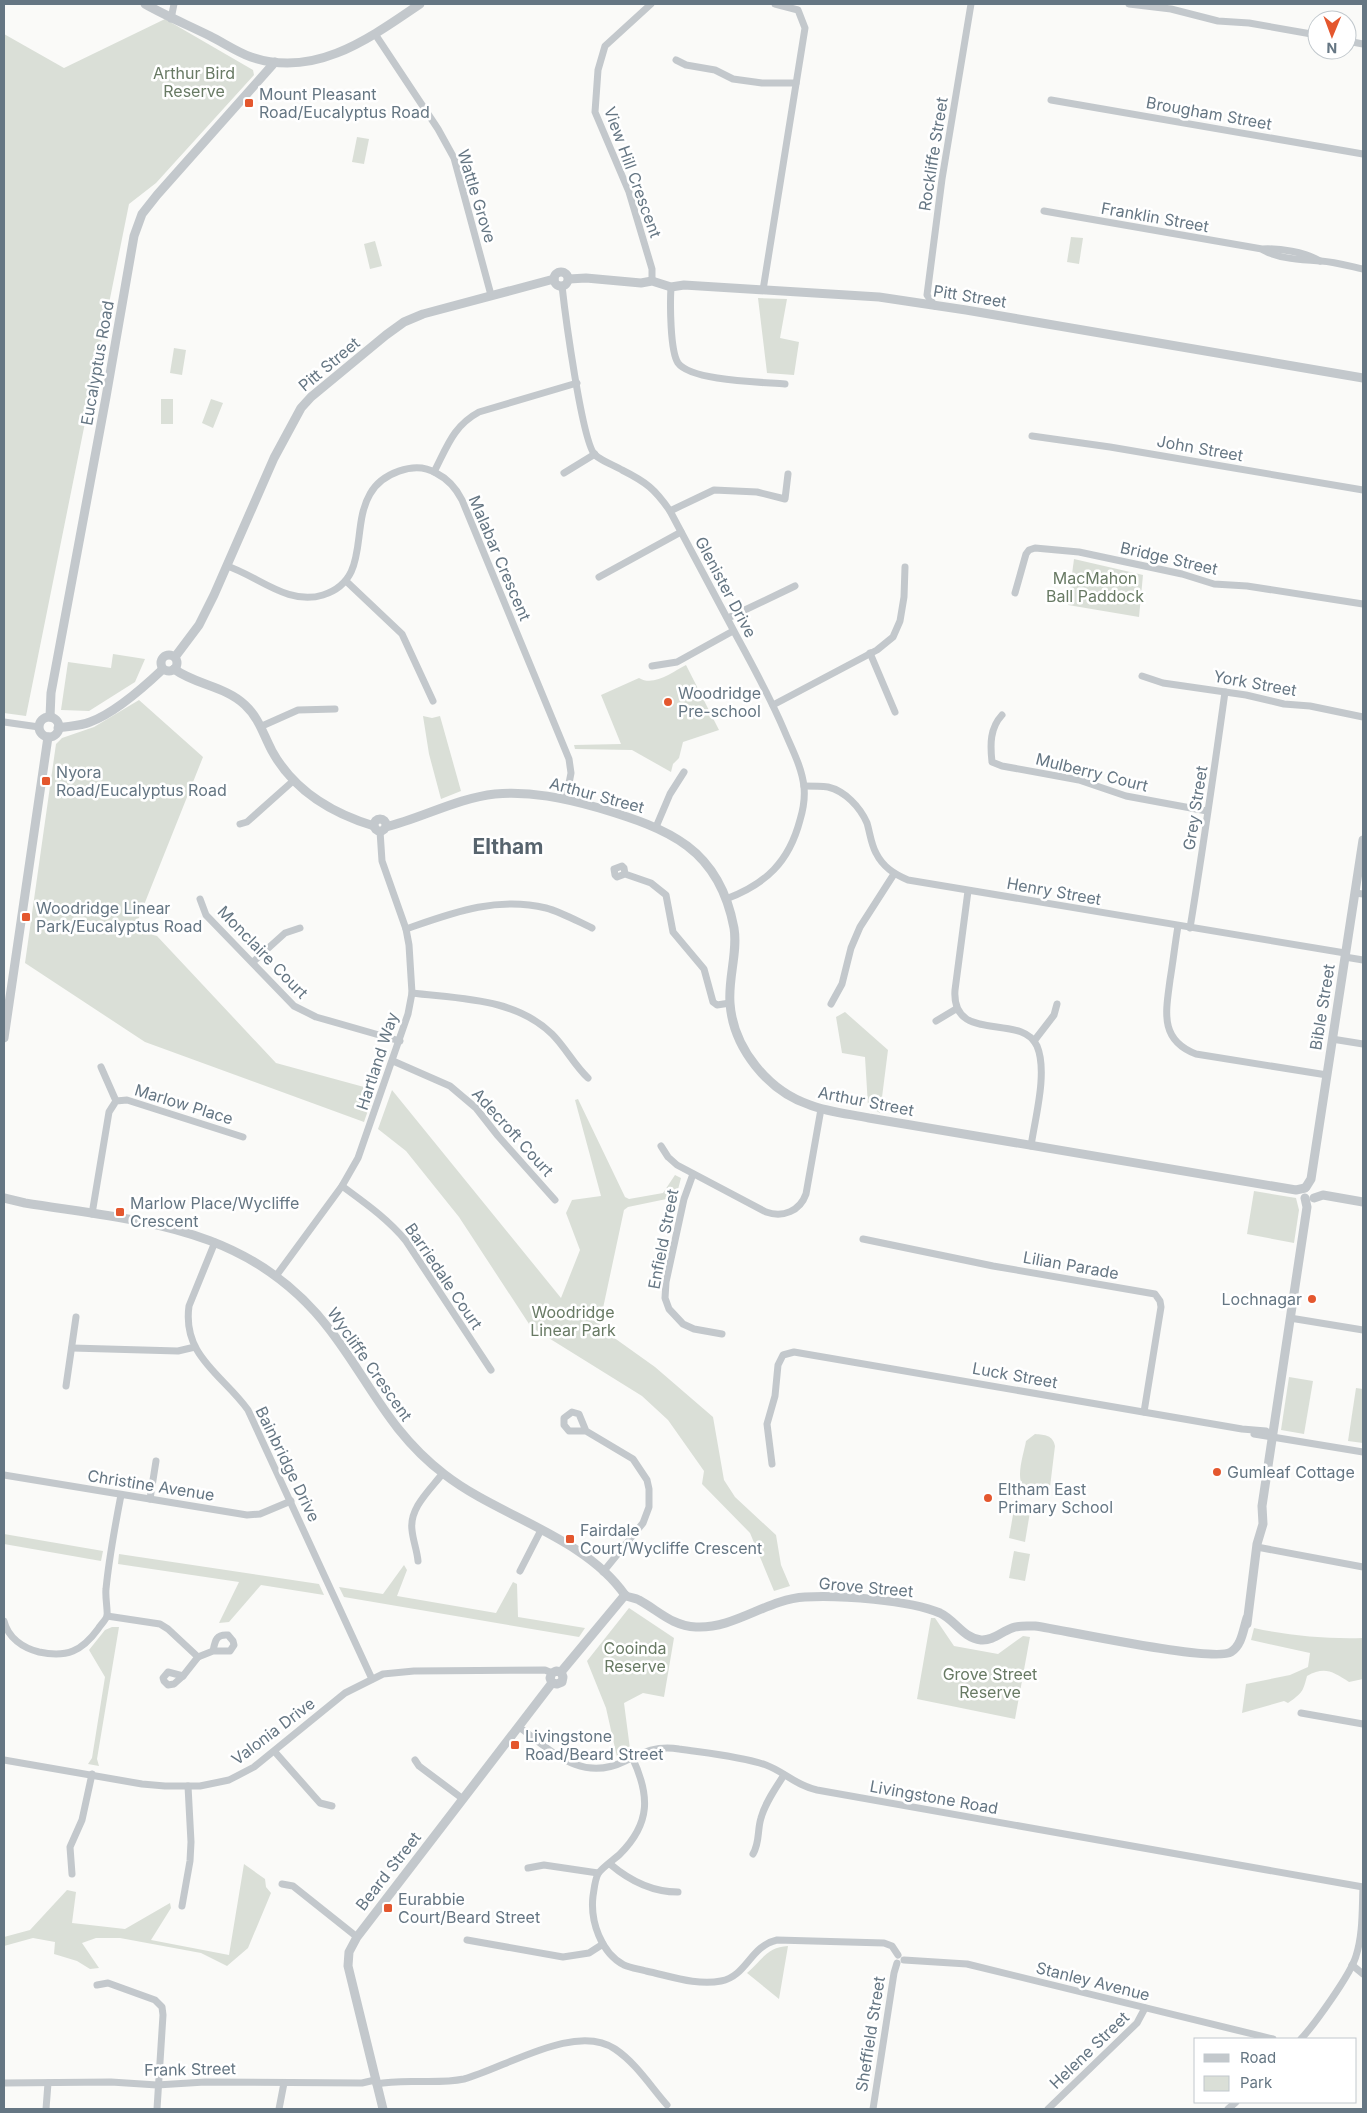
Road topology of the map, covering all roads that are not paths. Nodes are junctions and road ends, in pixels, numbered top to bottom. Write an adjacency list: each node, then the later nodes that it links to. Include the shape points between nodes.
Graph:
1 (145, 4): 8 (street)
2 (174, 4): 8 (street)
3 (420, 4): 10 (street)
4 (651, 4): 20 (street, View Hill Crescent, via 605,46 598,70 595,112 629,192 652,269)
5 (774, 4): 13 (street, via 798,10 805,28)
6 (971, 4): 25 (street, Rockliffe Street, via 926,295)
7 (1129, 4): 9 (street)
8 (170, 19): 12 (street, via 251,57)
9 (1307, 33)
10 (375, 34): 12 (street, via 332,56 295,64); 24 (street, Wattle Grove, via 454,158)
11 (676, 60): 13 (street, via 715,70 733,79)
12 (275, 62): 59 (street, Eucalyptus Road, via 157,195 142,214 134,236 51,693)
13 (796, 83): 23 (street)
14 (1051, 100): 15 (street, Brougham Street)
15 (1363, 154)
16 (1044, 212): 17 (street, Franklin Street)
17 (1363, 269)
18 (554, 279): 19 (street, via 561,272 566,273); 21 (street); 24 (street, Pitt Street)
19 (569, 279): 20 (street, Pitt Street); 21 (street)
20 (652, 281): 22 (street, Pitt Street)
21 (562, 286): 27 (street)
22 (670, 287): 23 (street, Pitt Street); 28 (street, via 674,354 682,368 698,375)
23 (763, 290): 25 (street, Pitt Street, via 879,297)
24 (491, 295): 37 (street, Pitt Street, via 404,322 311,396 286,433)
25 (935, 306): 26 (street, Pitt Street)
26 (1363, 378)
27 (577, 384): 30 (street, via 587,439); 31 (street, via 478,412 460,424)
28 (785, 384)
29 (1032, 436): 34 (street, John Street)
30 (594, 454): 32 (street); 35 (street, Glenister Drive, via 641,479 656,491)
31 (434, 472): 40 (street, via 404,470 390,475 370,493 355,561); 68 (street, Malabar Crescent, via 456,489 462,500 565,750 571,765)
32 (564, 473)
33 (788, 474): 35 (street, via 785,499 756,492 714,490)
34 (1363, 490)
35 (670, 511): 36 (street, Glenister Drive)
36 (681, 532): 39 (street); 44 (street, Glenister Drive)
37 (227, 566): 40 (street, via 291,596 303,598 324,594); 47 (street, Pitt Street, via 198,625)
38 (906, 567): 46 (street, via 900,621 894,637)
39 (599, 577)
40 (346, 581): 53 (street, via 402,634)
41 (796, 586): 44 (street)
42 (1015, 593): 43 (street, Bridge Street, via 1026,554 1035,548 1079,552 1214,584)
43 (1363, 604)
44 (728, 618): 45 (street, Glenister Drive)
45 (733, 631): 48 (street, via 677,662); 54 (street, Glenister Drive)
46 (870, 653): 54 (street); 56 (street)
47 (175, 658): 49 (street, via 163,657); 50 (street, via 177,664)
48 (652, 666)
49 (163, 669): 50 (street); 63 (street, via 140,692 92,721)
50 (174, 669): 61 (street, Arthur Street, via 185,677 236,698)
51 (1142, 676): 52 (street, York Street)
52 (1225, 692): 58 (street, York Street); 69 (street, Grey Street, via 1213,789)
53 (433, 701)
54 (773, 705): 67 (street, Glenister Drive, via 796,758)
55 (335, 709): 61 (street, via 298,710)
56 (895, 712)
57 (1002, 714): 69 (street, Mulberry Court, via 994,723 992,762 1079,780 1126,796)
58 (1363, 717)
59 (50, 718): 62 (street, via 42,720); 63 (street, via 56,721)
60 (4, 722): 62 (street)
61 (262, 726): 66 (street, Arthur Street, via 270,748)
62 (39, 727): 64 (street, via 41,734)
63 (58, 728): 64 (street, via 56,734)
64 (48, 737): 94 (street)
65 (684, 772): 72 (street)
66 (293, 781): 70 (street, via 247,822); 71 (street, Arthur Street, via 324,804 352,818)
67 (804, 786): 75 (street, via 828,788 850,799 866,821 876,852); 79 (street, Glenister Drive, via 801,815 788,854 760,882)
68 (566, 799): 71 (street, Arthur Street, via 526,793 495,794); 72 (street, Arthur Street)
69 (1207, 812): 83 (street, Grey Street)
70 (240, 824)
71 (380, 825): 84 (street, Hartland Way, via 384,867)
72 (656, 827): 79 (street, Arthur Street, via 672,834 699,856)
73 (1363, 840): 77 (street, Bible Street)
74 (625, 874): 89 (street, via 651,883 666,895 673,932 704,969 713,1002 717,1005)
75 (894, 874): 76 (street, Henry Street, via 908,880); 90 (street, via 860,927 842,984)
76 (968, 891): 80 (street, Henry Street); 92 (street, via 955,990)
77 (1359, 894): 85 (street, Bible Street)
78 (200, 899): 87 (street, Monclaire Court, via 206,915)
79 (726, 899): 89 (street, Arthur Street, via 735,944)
80 (1178, 926): 83 (street, Henry Street); 102 (street, via 1166,1014 1168,1029 1177,1042 1196,1054)
81 (300, 928): 87 (street, via 285,933)
82 (592, 928): 84 (street, via 546,908 510,903 457,911)
83 (1190, 928): 85 (street, Henry Street)
84 (406, 929): 88 (street, Hartland Way, via 412,961)
85 (1345, 955): 86 (street, Henry Street); 96 (street, Bible Street)
86 (1363, 960)
87 (253, 962): 98 (street, Monclaire Court, via 294,1006 304,1012)
88 (412, 992): 98 (street, Hartland Way); 103 (street, via 490,1002 524,1014 552,1034)
89 (730, 1003): 105 (street, Arthur Street, via 741,1043 758,1070 780,1090)
90 (831, 1004)
91 (1057, 1004): 97 (street, via 1054,1015)
92 (956, 1009): 93 (street); 97 (street, via 971,1021 1017,1031)
93 (936, 1021)
94 (5, 1024): 95 (street)
95 (4, 1038)
96 (1332, 1039): 99 (street); 102 (street, Bible Street)
97 (1034, 1040): 108 (street, via 1041,1066)
98 (400, 1041): 100 (street, Hartland Way)
99 (1363, 1044)
100 (393, 1061): 110 (street, Hartland Way, via 358,1158); 113 (street, Adecroft Court, via 450,1086 476,1108)
101 (101, 1066): 104 (street, Marlow Place)
102 (1327, 1075): 111 (street, Bible Street)
103 (588, 1078)
104 (116, 1101): 106 (street, Marlow Place, via 127,1100); 115 (street, Marlow Place, via 109,1112)
105 (821, 1109): 108 (street, Arthur Street); 109 (street, via 806,1194 795,1209 780,1214 770,1213)
106 (243, 1138)
107 (660, 1146): 109 (street, via 672,1162)
108 (1032, 1146): 111 (street, Arthur Street)
109 (692, 1174): 122 (street, Enfield Street, via 665,1298 669,1309 683,1324)
110 (342, 1186): 118 (street, Hartland Way); 125 (street, Barriedale Court, via 395,1227)
111 (1309, 1192): 114 (street, Arthur Street); 120 (street, Bible Street)
112 (4, 1198): 115 (street, Wycliffe Crescent)
113 (555, 1200)
114 (1363, 1202)
115 (92, 1214): 117 (street, Wycliffe Crescent, via 171,1228)
116 (863, 1239): 127 (street, Lilian Parade, via 1155,1294 1161,1307)
117 (215, 1242): 118 (street, Wycliffe Crescent); 123 (street, Bainbridge Drive, via 189,1306 188,1326)
118 (276, 1276): 133 (street, Wycliffe Crescent, via 318,1315 396,1428)
119 (76, 1317): 124 (street)
120 (1290, 1318): 121 (street); 129 (street, Bible Street)
121 (1363, 1330)
122 (722, 1334)
123 (195, 1347): 124 (street, via 178,1351); 137 (street, Bainbridge Drive, via 206,1364 248,1410)
124 (72, 1348): 126 (street)
125 (491, 1370)
126 (66, 1386)
127 (1144, 1412): 129 (street, Luck Street, via 1242,1430 1266,1431); 132 (street, Luck Street, via 794,1352 783,1355 778,1365 775,1396 767,1424)
128 (586, 1431): 143 (street, via 632,1459 647,1480 649,1489 643,1523)
129 (1272, 1436): 130 (street, Luck Street); 139 (street, Bible Street, via 1257,1523)
130 (1363, 1452)
131 (156, 1460): 136 (street)
132 (772, 1464)
133 (443, 1473): 138 (street, Wycliffe Crescent, via 471,1494); 140 (street, via 416,1507 412,1530)
134 (4, 1475): 135 (street, Christine Avenue)
135 (121, 1495): 136 (street, Christine Avenue); 145 (street, via 106,1590)
136 (150, 1499): 137 (street, Christine Avenue, via 247,1515 260,1514)
137 (291, 1501): 152 (street, Bainbridge Drive)
138 (542, 1530): 142 (street); 143 (street, Wycliffe Crescent, via 564,1542)
139 (1257, 1546): 141 (street); 148 (street, Bible Street, via 1245,1642)
140 (418, 1561)
141 (1363, 1567)
142 (520, 1571)
143 (603, 1572): 144 (street, Wycliffe Crescent, via 617,1583)
144 (625, 1595): 148 (street, Grove Street, via 638,1599 670,1621 696,1627 718,1625 797,1598 868,1600 933,1610 976,1639 986,1640 1016,1627 1034,1626 1219,1661 1228,1660); 151 (street, Beard Street)
145 (107, 1616): 146 (street, via 92,1639 80,1649 57,1655 20,1644 9,1633); 149 (street, via 160,1624)
146 (4, 1621)
147 (213, 1651): 149 (street)
148 (1236, 1651)
149 (198, 1657): 150 (street)
150 (183, 1676)
151 (555, 1676): 152 (street, Valonia Drive, via 545,1670 414,1671); 155 (street, Beard Street)
152 (372, 1679): 156 (street, Valonia Drive, via 345,1693)
153 (1301, 1713): 154 (street)
154 (1363, 1724)
155 (520, 1727): 157 (street, Livingstone Road, via 568,1763 579,1767 611,1767); 163 (street, Beard Street)
156 (275, 1752): 162 (street, Valonia Drive, via 229,1780); 164 (street, via 320,1803)
157 (632, 1757): 161 (street, Livingstone Road, via 644,1751 668,1747 759,1763); 166 (street, via 642,1781 645,1810 631,1842)
158 (4, 1760): 160 (street, Valonia Drive)
159 (415, 1760): 163 (street)
160 (92, 1774): 162 (street, Valonia Drive, via 142,1784); 168 (street, via 82,1820 70,1847)
161 (784, 1775): 165 (street, via 763,1811); 171 (street, Livingstone Road, via 796,1784 817,1790)
162 (188, 1786): 173 (street, via 191,1852)
163 (463, 1799): 174 (street, Beard Street)
164 (332, 1806)
165 (754, 1854)
166 (610, 1864): 169 (street); 172 (street, via 649,1888)
167 (528, 1868): 169 (street, via 544,1865)
168 (72, 1874)
169 (598, 1874): 176 (street, via 592,1903)
170 (282, 1884): 174 (street, via 293,1886)
171 (1363, 1887): 178 (street, via 1362,1927)
172 (678, 1892)
173 (182, 1906)
174 (357, 1937): 184 (street, Beard Street, via 349,1952 348,1966)
175 (467, 1940): 176 (street, via 563,1957 589,1953)
176 (603, 1944): 177 (street, Stanley Avenue, via 617,1959 632,1968 705,1983 722,1981 738,1974 768,1943 792,1939 884,1943 892,1946)
177 (900, 1959): 181 (street, Stanley Avenue, via 966,1964); 194 (street, Sheffield Street, via 894,1973)
178 (1352, 1965): 179 (street); 183 (street)
179 (1363, 1974)
180 (97, 1985): 188 (street, via 108,1983 155,2000 162,2007)
181 (1145, 2008): 182 (street, Stanley Avenue); 195 (street, Helene Street, via 1137,2023)
182 (1269, 2038)
183 (1302, 2038)
184 (376, 2082): 186 (street, Frank Street); 189 (street, Frank Street, via 461,2079 562,2044 594,2040 622,2054); 193 (street, Beard Street)
185 (48, 2083): 187 (street, Frank Street); 188 (street, Frank Street); 190 (street)
186 (284, 2083): 188 (street, Frank Street); 192 (street)
187 (4, 2084)
188 (157, 2085): 191 (street)
189 (667, 2105)
190 (46, 2109)
191 (157, 2109)
192 (279, 2109)
193 (383, 2109)
194 (873, 2109)
195 (1048, 2109)

